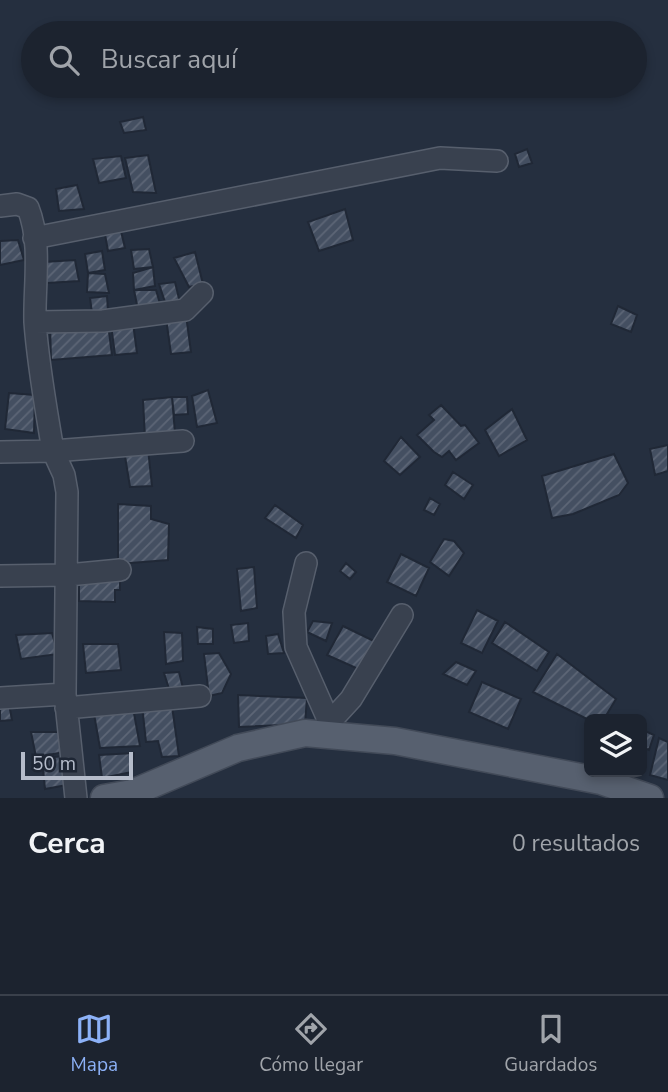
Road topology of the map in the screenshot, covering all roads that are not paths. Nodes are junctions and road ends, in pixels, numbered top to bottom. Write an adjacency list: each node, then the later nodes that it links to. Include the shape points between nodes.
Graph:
1 (497, 161): 3 (street, via 440,159)
2 (0, 206): 3 (street, via 28,208)
3 (34, 238): 5 (street)
4 (202, 293): 5 (street, via 185,310 103,321)
5 (36, 322): 7 (street)
6 (183, 441): 7 (street)
7 (52, 451): 8 (street); 11 (street, via 67,492)
8 (0, 452)
9 (306, 564): 17 (street, via 294,612 296,647)
10 (120, 570): 11 (street)
11 (68, 575): 12 (street); 16 (street)
12 (0, 576)
13 (402, 615): 17 (street)
14 (200, 696): 16 (street)
15 (0, 698): 16 (street)
16 (65, 701): 18 (street)
17 (332, 729): 19 (main road, via 256,742 132,793); 20 (main road, via 601,781)
18 (76, 798)
19 (104, 798)
20 (650, 798)

